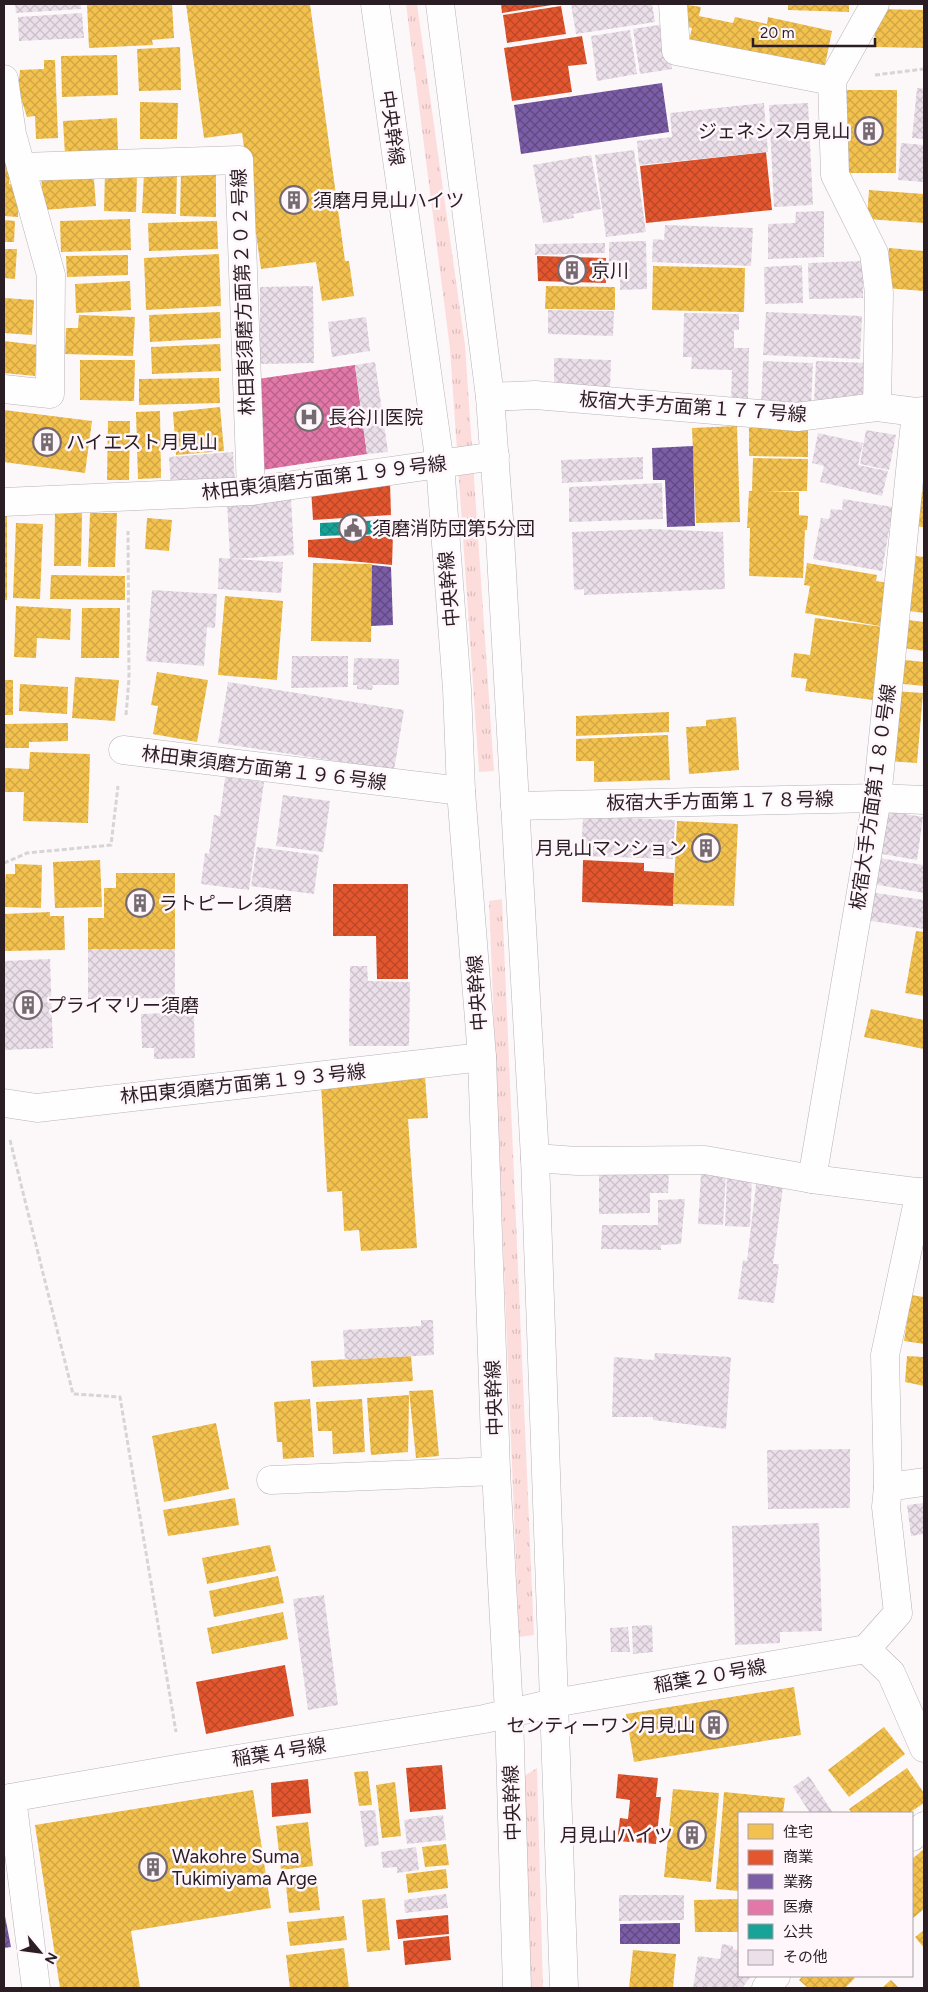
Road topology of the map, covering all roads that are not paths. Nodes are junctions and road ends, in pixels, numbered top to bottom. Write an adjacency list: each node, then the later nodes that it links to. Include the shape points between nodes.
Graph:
1 (375, 4): 14 (street, 中央幹線)
2 (440, 4): 10 (street)
3 (673, 4): 6 (street, via 676,51)
4 (875, 4): 6 (street)
5 (4, 79): 7 (street)
6 (832, 80): 11 (street, via 835,175 874,252 878,285)
7 (8, 134): 8 (street)
8 (22, 167): 9 (street, via 51,275 50,394); 15 (street, 林田東須磨方面第２０２号線, via 239,160)
9 (4, 389)
10 (490, 397): 11 (street, 板宿大手方面第１７７号線, via 535,395 797,417); 13 (street)
11 (877, 407): 12 (street, 板宿大手方面第１７７号線)
12 (920, 411): 19 (street, 板宿大手方面第１８０号線)
13 (495, 456): 14 (street, 林田東須磨方面第１９９号線); 21 (street)
14 (440, 464): 15 (street, 林田東須磨方面第１９９号線); 18 (street, 中央幹線, via 457,689)
15 (251, 491): 16 (street, 林田東須磨方面第１９９号線)
16 (4, 502)
17 (123, 750): 18 (street, 林田東須磨方面第１９６号線)
18 (461, 791): 22 (street, 中央幹線)
19 (876, 798): 20 (street, 板宿大手方面第１７８号線); 21 (street, 板宿大手方面第１７８号線); 25 (street, 板宿大手方面第１８０号線)
20 (924, 800)
21 (515, 806): 24 (street)
22 (482, 1057): 23 (street, 林田東須磨方面第１９３号線, via 38,1108); 27 (street, 中央幹線)
23 (4, 1103)
24 (535, 1158): 25 (street, via 577,1161 705,1160); 32 (street)
25 (812, 1179): 26 (street)
26 (922, 1193): 30 (street, via 885,1355)
27 (496, 1471): 28 (street); 33 (street, 中央幹線)
28 (271, 1480)
29 (924, 1482): 30 (street)
30 (888, 1487): 31 (street, via 886,1507 898,1613)
31 (866, 1649): 32 (street, 稲葉２０号線); 34 (street, via 891,1673)
32 (554, 1703): 33 (street, 稲葉４号線); 41 (street)
33 (509, 1713): 35 (street, 稲葉４号線); 40 (street, 中央幹線)
34 (924, 1748)
35 (8, 1799): 39 (street)
36 (924, 1826): 37 (street)
37 (913, 1836)
38 (775, 1977): 42 (street)
39 (36, 1988)
40 (517, 1988)
41 (564, 1988)
42 (766, 1988)

